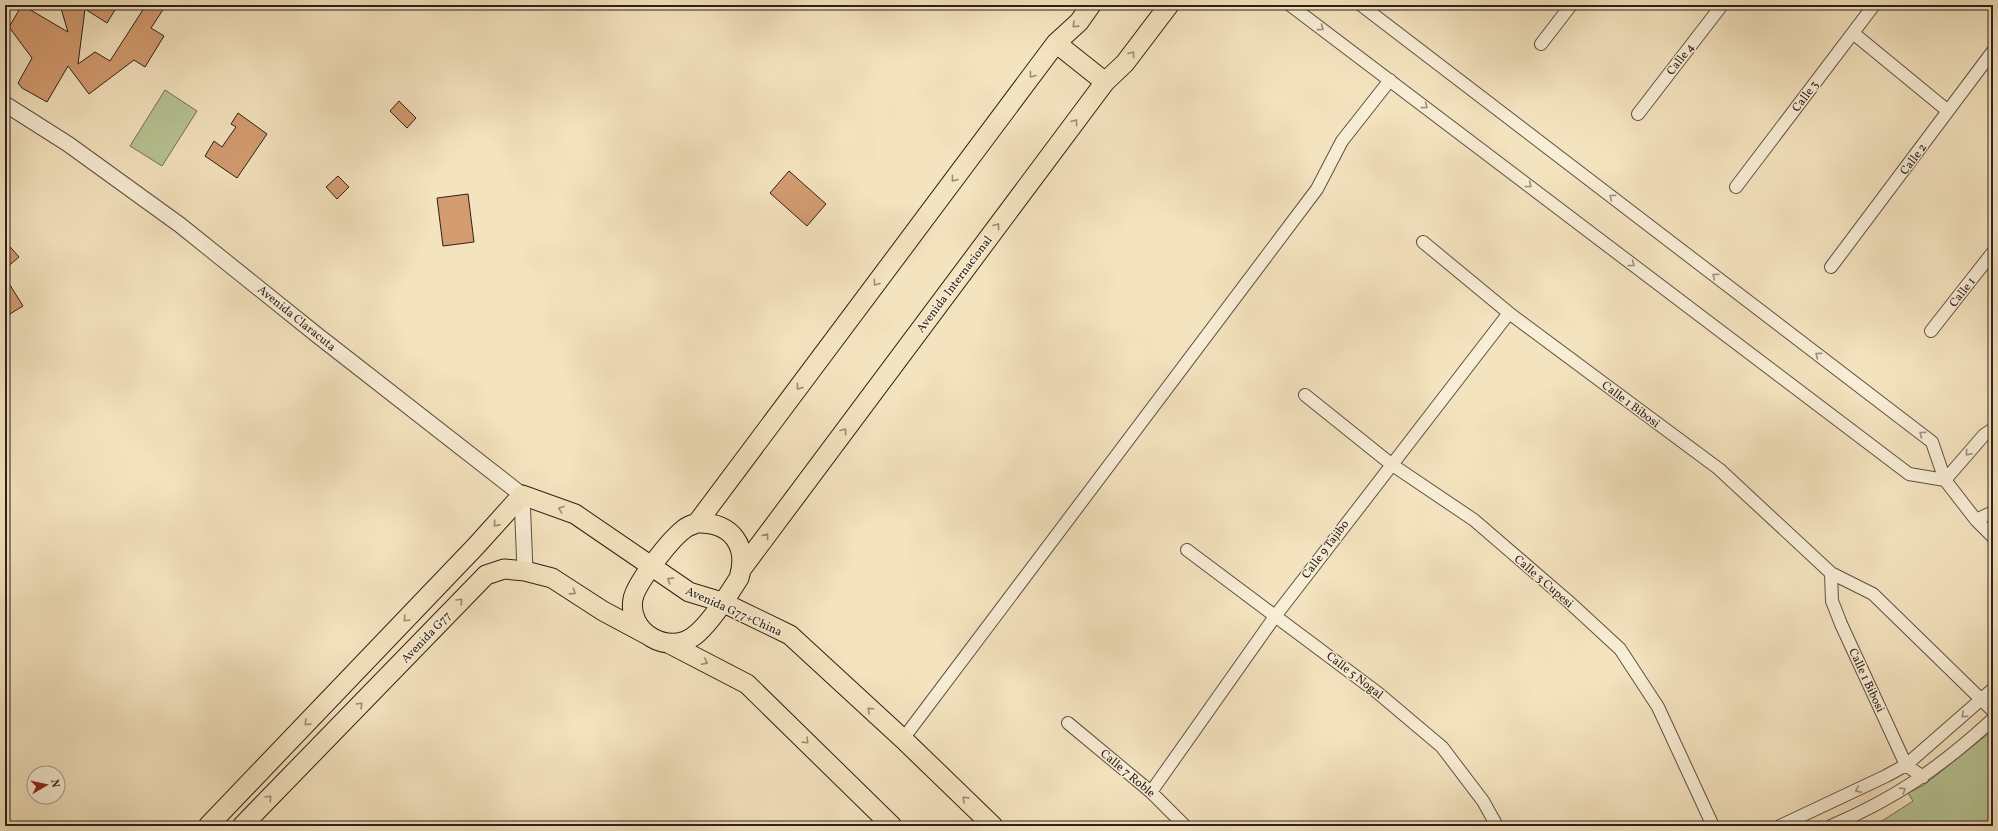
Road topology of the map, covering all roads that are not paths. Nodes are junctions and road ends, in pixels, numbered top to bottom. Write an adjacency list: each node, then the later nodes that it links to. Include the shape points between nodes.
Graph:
1 (1091, 5): 9 (main road, one-way to 9, via 1079,22)
2 (1169, 5): 13 (main road, Avenida Internacional, one-way to 2, via 1125,63)
3 (1290, 5): 12 (street, one-way to 12)
4 (1361, 5): 26 (street, one-way to 4, via 1932,442)
5 (1571, 5): 10 (street)
6 (1722, 5): 16 (street, Calle 4)
7 (1874, 5): 8 (street, Calle 3)
8 (1853, 33): 15 (street); 17 (street, Calle 3)
9 (1056, 43): 13 (main road); 30 (main road, one-way to 30)
10 (1541, 44)
11 (1993, 51): 15 (street, Calle 2)
12 (1390, 80): 26 (street, one-way to 26, via 1909,474); 46 (street, via 1342,141 1329,169 1312,195)
13 (1105, 82): 33 (main road, Avenida Internacional, one-way to 13)
14 (5, 104): 27 (street, Avenida Claracuta, via 68,144 180,224)
15 (1948, 111): 20 (street, Calle 2)
16 (1638, 114)
17 (1736, 187)
18 (1423, 242): 21 (street, Calle 1 Bibosi)
19 (1993, 252): 22 (street, Calle 1)
20 (1831, 266)
21 (1508, 313): 25 (street, Calle 9 Tajibo); 36 (street, Calle 1 Bibosi, via 1719,470)
22 (1931, 331)
23 (1305, 395): 25 (street, Calle 3 Cupesi)
24 (1993, 429): 26 (street, one-way to 26, via 1984,435)
25 (1391, 464): 38 (street, Calle 9 Tajibo); 56 (street, Calle 3 Cupesi, via 1474,520 1620,649 1658,707)
26 (1945, 480): 29 (street)
27 (522, 495): 34 (main road, Avenida G77+China, one-way to 27, via 575,514); 35 (street); 50 (main road, one-way to 50)
28 (1993, 512): 29 (street)
29 (1976, 520): 31 (street)
30 (697, 523): 33 (main road, via 710,523 722,527 732,535 739,544); 34 (main road, via 684,528 674,537)
31 (1993, 537)
32 (1187, 550): 38 (street, Calle 5 Nogal)
33 (742, 567): 37 (main road, via 739,578)
34 (652, 568): 37 (main road, Avenida G77+China, one-way to 34, via 689,592); 39 (main road, via 638,586 633,599 633,612)
35 (525, 571): 39 (main road, Avenida G77, one-way to 39, via 552,578); 51 (main road, Avenida G77, one-way to 35, via 486,575 504,569)
36 (1831, 573): 42 (street, Calle 1 Bibosi, via 1873,594); 47 (street, Calle 1 Bibosi, via 1832,601)
37 (722, 602): 40 (main road, via 695,636 683,642); 46 (main road, Avenida G77+China, one-way to 37, via 790,636)
38 (1276, 615): 49 (street, Calle 9 Tajibo); 55 (street, Calle 5 Nogal, via 1378,693 1442,747 1483,801)
39 (646, 634): 40 (main road, Avenida G77, via 657,641)
40 (670, 644): 52 (main road, one-way to 52, via 747,684)
41 (1993, 689): 42 (street)
42 (1982, 700): 43 (street, Calle 1 Bibosi); 47 (street, one-way to 47)
43 (1993, 711)
44 (1993, 719): 48 (street)
45 (1068, 723): 49 (street, Calle 7 Roble)
46 (903, 739): 53 (main road, Avenida G77+China, one-way to 46)
47 (1906, 765): 48 (street); 57 (street, one-way to 57)
48 (1923, 777): 58 (street, one-way to 48)
49 (1151, 792): 54 (street, Calle 7 Roble)
50 (208, 826)
51 (242, 826)
52 (892, 826)
53 (993, 826)
54 (1185, 826)
55 (1497, 826)
56 (1713, 826)
57 (1780, 826)
58 (1831, 826)

